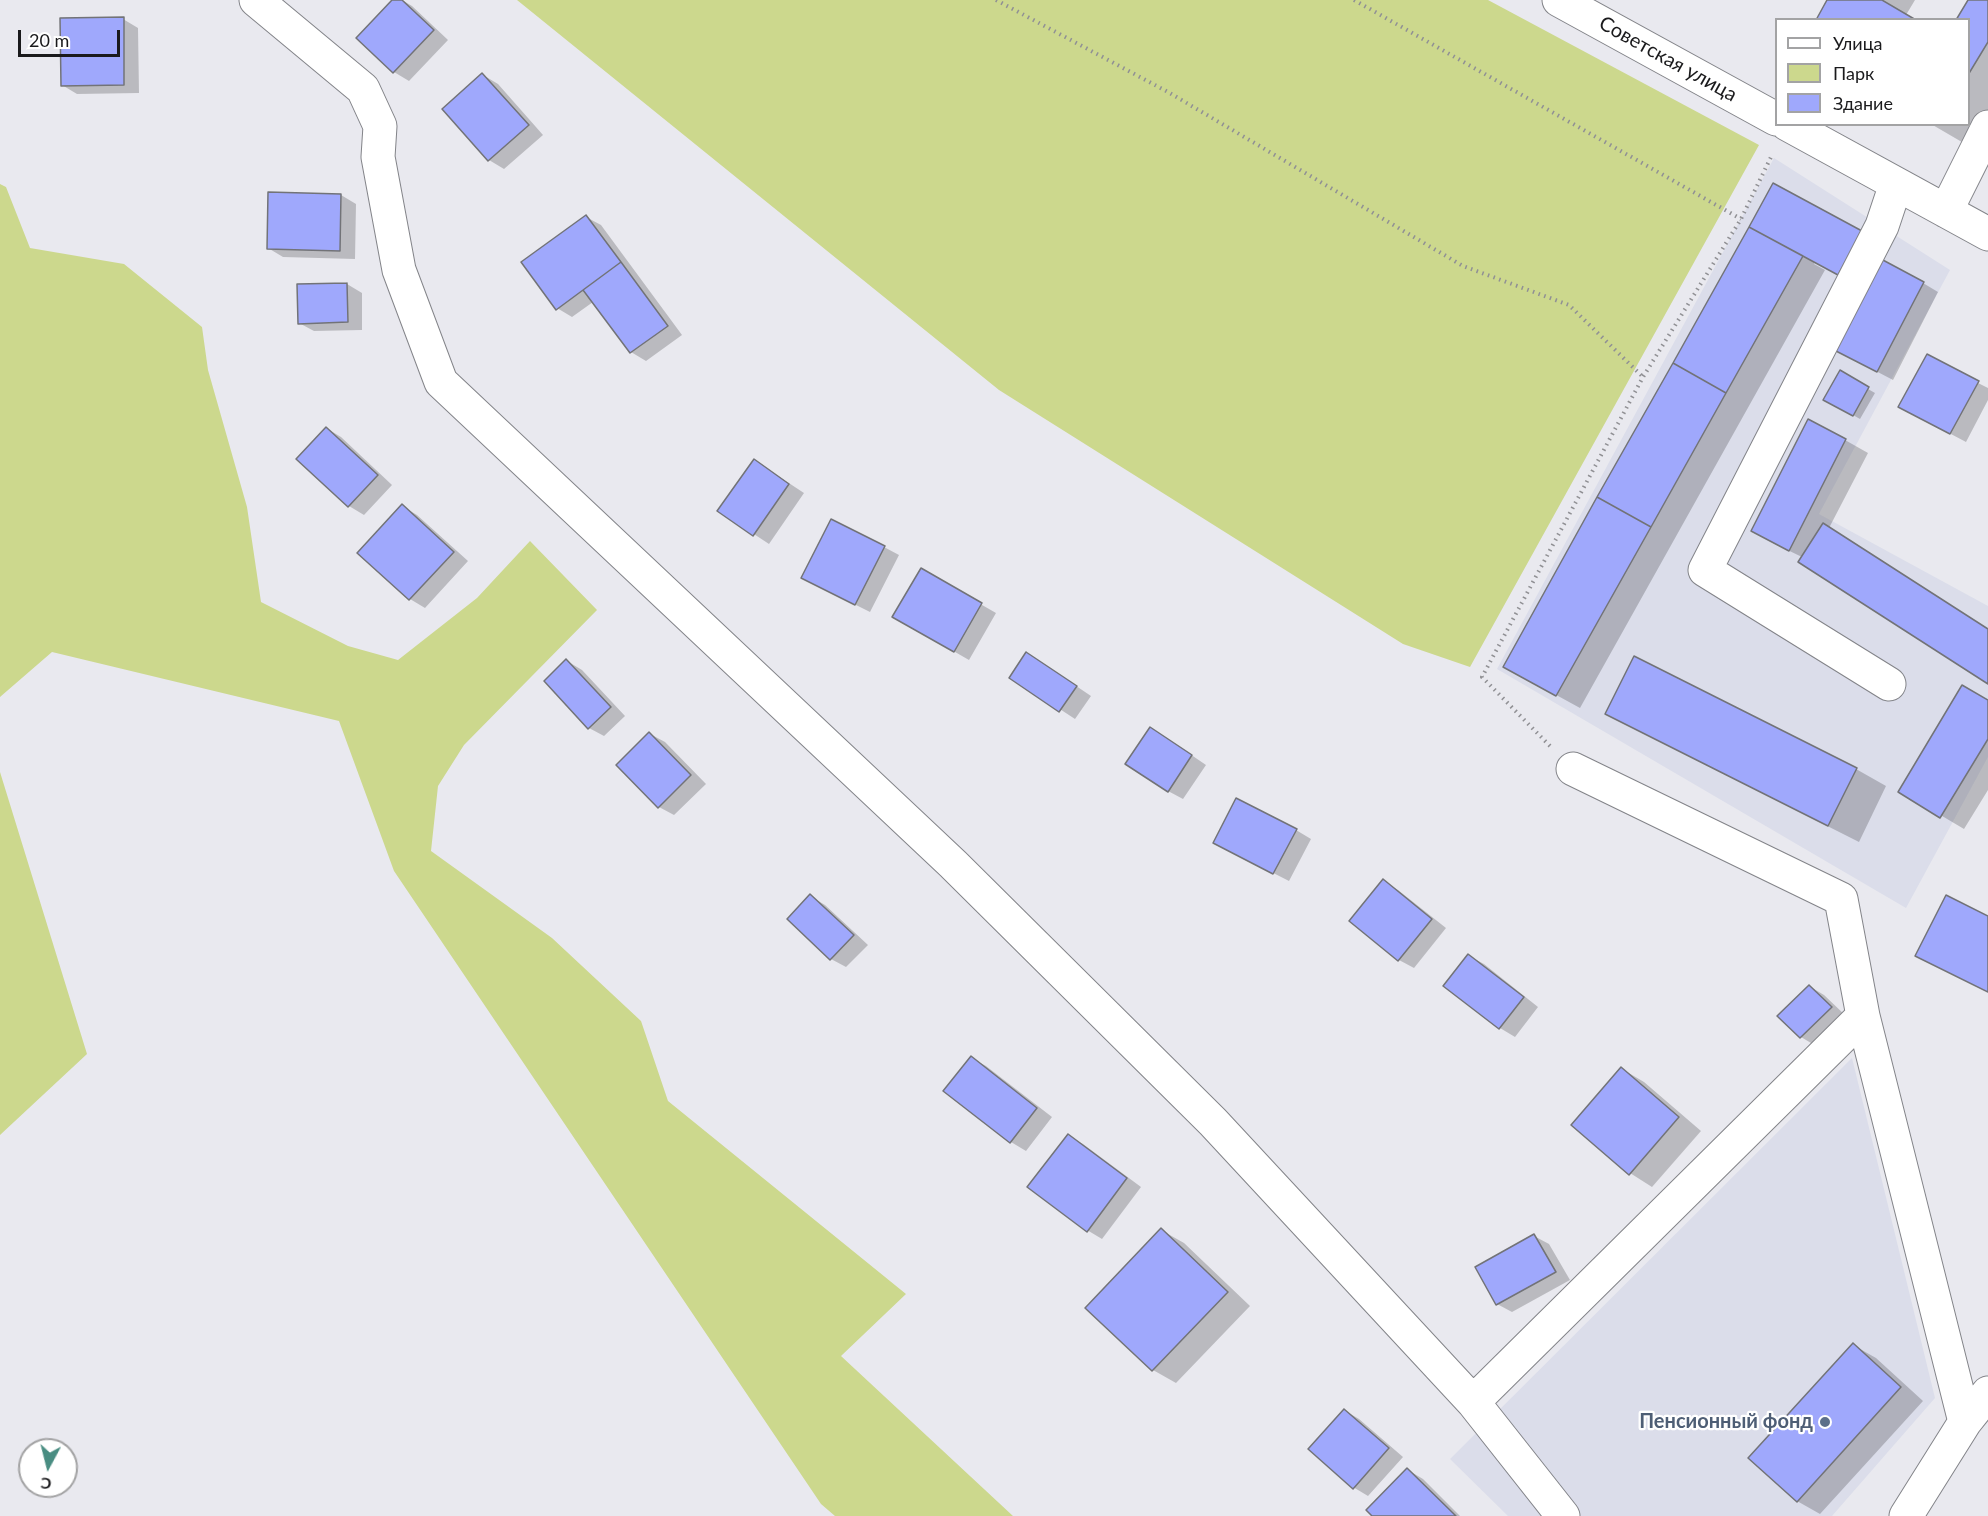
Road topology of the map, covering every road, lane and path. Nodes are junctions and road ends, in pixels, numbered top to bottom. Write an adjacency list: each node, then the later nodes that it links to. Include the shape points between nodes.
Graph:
1 (256, 0): 16 (street, via 363,89 380,126 378,157 399,270 441,382 953,864 1213,1122)
2 (996, 0): 11 (path, via 1168,92 1463,267 1569,305)
3 (1354, 0): 9 (path)
4 (1559, 0): 6 (street, Советская улица)
5 (1988, 127): 8 (street)
6 (1780, 130): 7 (street, Советская улица); 9 (path)
7 (1896, 184): 8 (street, Советская улица); 12 (street, via 1882,226 1705,570)
8 (1947, 211): 10 (street, Советская улица)
9 (1741, 219): 11 (path)
10 (1988, 234)
11 (1643, 377): 13 (path, via 1482,677)
12 (1889, 684)
13 (1573, 769): 14 (street, via 1841,899)
14 (1863, 1016): 16 (street); 17 (street)
15 (1988, 1393): 17 (street)
16 (1473, 1402): 18 (street)
17 (1965, 1422): 19 (street)
18 (1563, 1516)
19 (1906, 1516)

